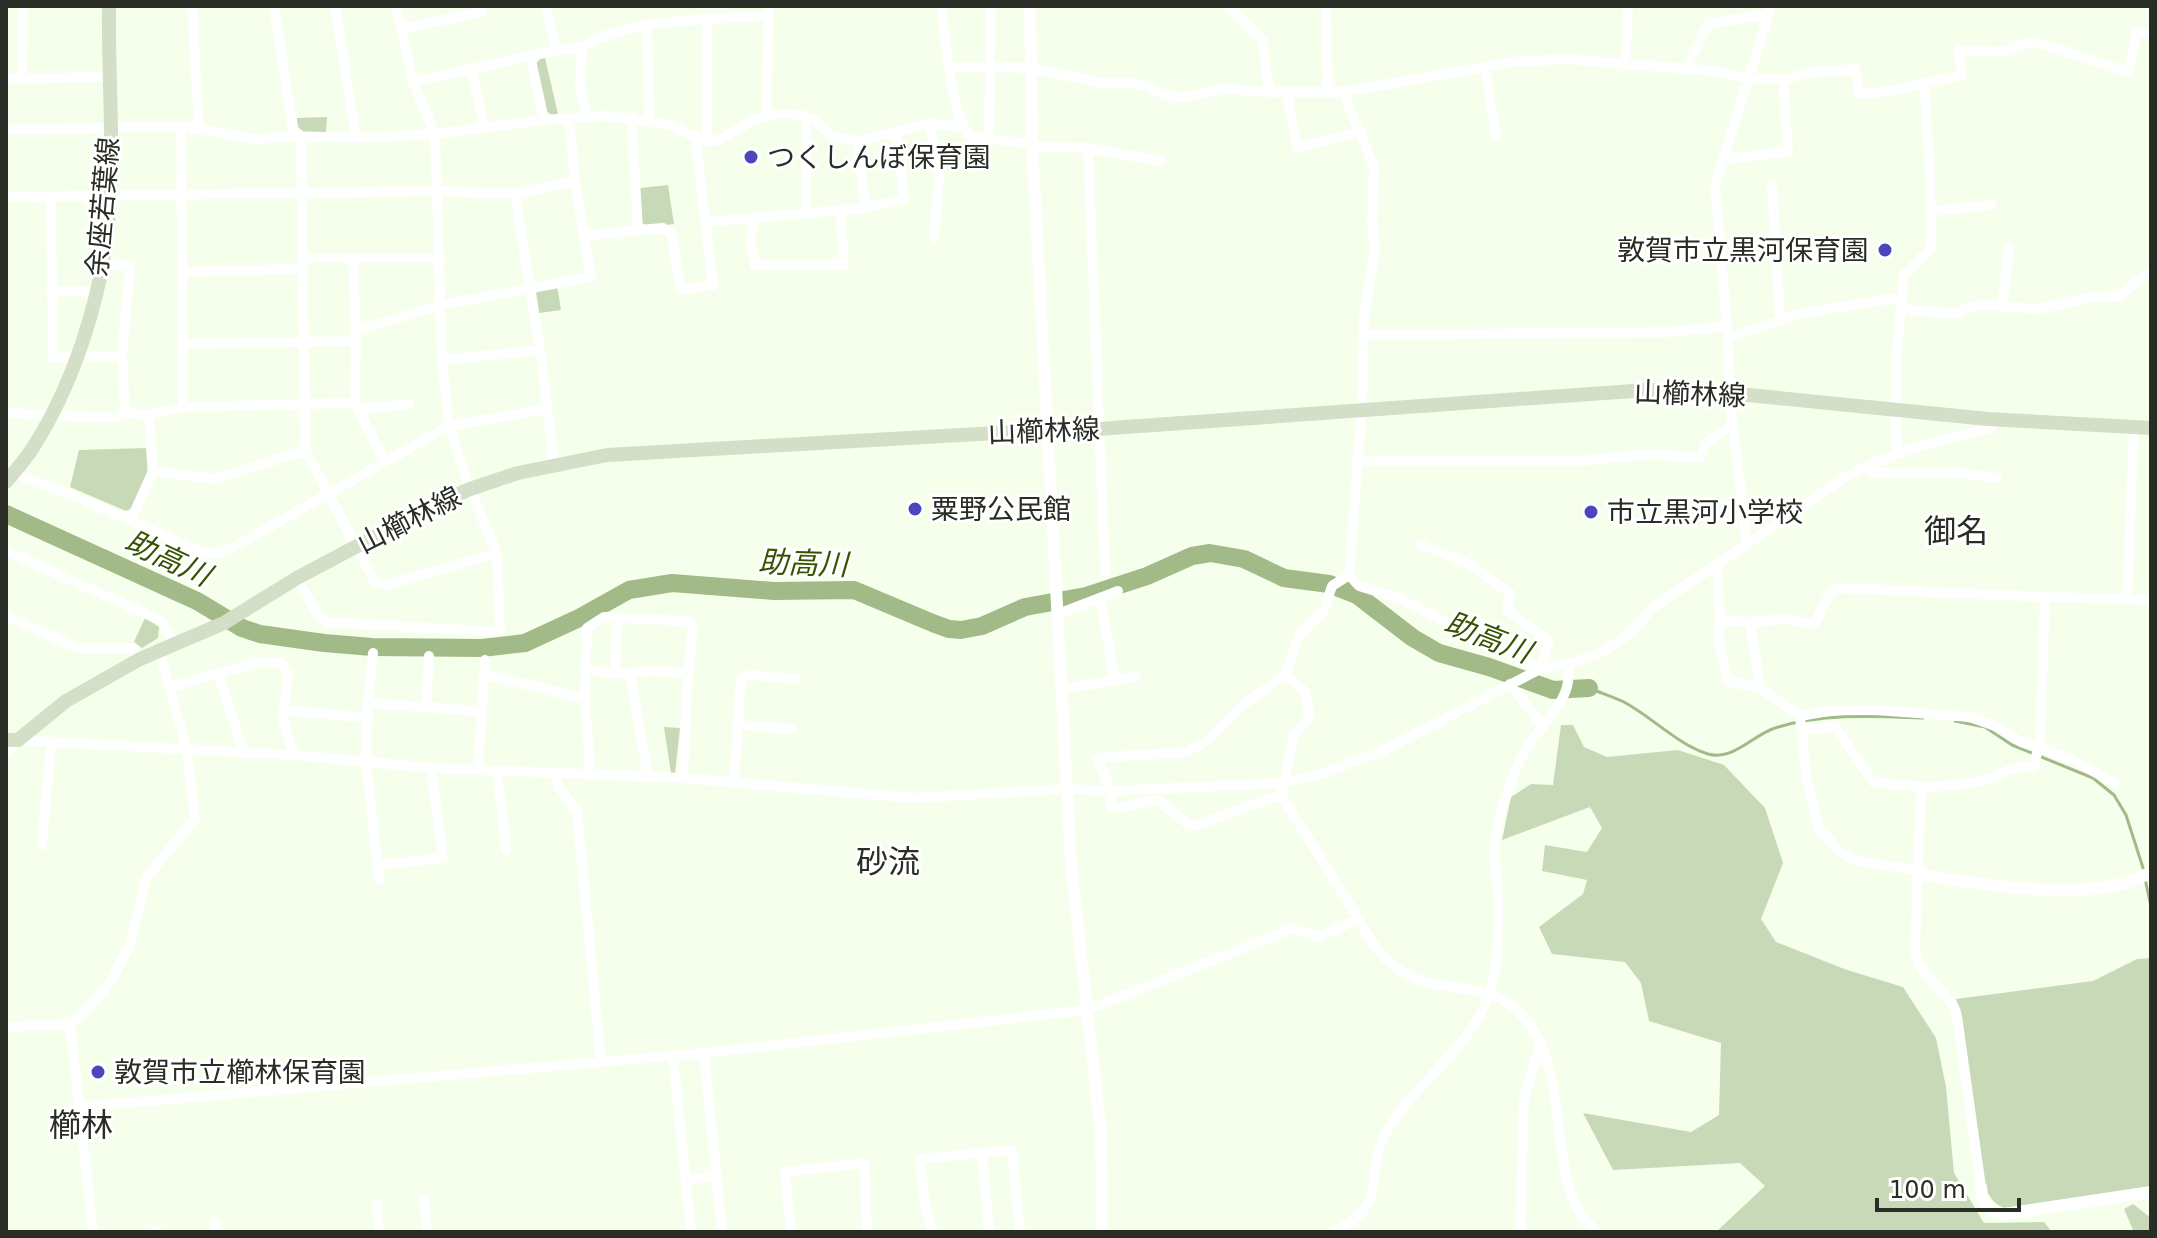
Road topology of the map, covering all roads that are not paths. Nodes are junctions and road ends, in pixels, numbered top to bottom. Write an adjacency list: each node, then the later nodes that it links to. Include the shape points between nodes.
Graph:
1 (23, 6): 32 (street)
2 (109, 6): 31 (main road, 余座若葉線)
3 (192, 6): 54 (street)
4 (274, 6): 59 (street)
5 (335, 6): 62 (street)
6 (396, 6): 19 (street)
7 (480, 6): 19 (street, via 481,12)
8 (546, 6): 22 (street)
9 (941, 6): 25 (street)
10 (991, 6): 26 (street)
11 (1030, 6): 27 (street)
12 (1228, 6): 38 (street, via 1262,40)
13 (1326, 6): 41 (street)
14 (1628, 6): 24 (street)
15 (1770, 10): 30 (street, via 1708,24); 33 (street)
16 (768, 11): 17 (street); 44 (street)
17 (707, 20): 18 (street); 65 (street)
18 (647, 25): 21 (street, via 599,37); 48 (street)
19 (401, 29): 36 (street)
20 (2151, 34): 37 (street, via 2137,32 2128,72 2033,41 2001,52 1958,50 1962,75)
21 (582, 47): 22 (street); 42 (street, via 580,87)
22 (556, 50): 23 (street)
23 (530, 56): 29 (street); 47 (street)
24 (1625, 66): 28 (street, via 1565,59); 30 (street)
25 (948, 67): 26 (street); 52 (street)
26 (990, 67): 27 (street); 63 (street)
27 (1031, 68): 38 (street, via 1147,86 1182,98 1224,89); 66 (street)
28 (1485, 68): 39 (street); 61 (street)
29 (471, 70): 36 (street); 53 (street)
30 (1685, 70): 33 (street)
31 (108, 77): 32 (street); 51 (main road, 余座若葉線)
32 (22, 78): 34 (street)
33 (1747, 78): 35 (street); 68 (street)
34 (6, 79)
35 (1783, 80): 37 (street, via 1856,69 1859,94); 68 (street, via 1788,152)
36 (413, 82): 58 (street)
37 (1924, 84): 82 (street)
38 (1269, 92): 40 (street)
39 (1343, 92): 41 (street); 57 (street)
40 (1287, 93): 41 (street); 57 (street, via 1297,147)
41 (1328, 93)
42 (587, 116): 43 (street); 46 (street)
43 (631, 117): 48 (street); 86 (street)
44 (767, 117): 45 (street); 65 (street)
45 (806, 117): 64 (street, via 833,137); 83 (street)
46 (569, 118): 47 (street); 70 (street)
47 (544, 120): 53 (street)
48 (649, 120): 60 (street)
49 (930, 123): 52 (street); 56 (street); 88 (street, via 939,179)
50 (181, 126): 51 (street); 54 (street); 73 (street)
51 (110, 127): 55 (street); 77 (main road, 余座若葉線)
52 (962, 127): 63 (street, via 969,136)
53 (485, 128): 58 (street)
54 (199, 129): 59 (street, via 255,139)
55 (6, 130)
56 (896, 131): 64 (street); 80 (street, via 904,199)
57 (1362, 132): 105 (street, via 1374,167 1375,249)
58 (435, 134): 62 (street); 72 (street)
59 (297, 136): 62 (street); 74 (street)
60 (695, 136): 65 (street); 85 (street)
61 (1496, 136)
62 (356, 138)
63 (989, 138): 66 (street)
64 (857, 141): 80 (street)
65 (707, 142)
66 (1032, 143): 67 (street); 132 (street)
67 (1088, 148): 69 (street); 131 (street)
68 (1723, 159): 104 (street, via 1715,186)
69 (1161, 161)
70 (575, 181): 75 (street); 87 (street)
71 (1772, 184): 103 (street)
72 (438, 191): 74 (street); 75 (street); 90 (street)
73 (180, 194): 74 (street); 77 (street); 94 (street)
74 (301, 194): 93 (street)
75 (515, 194): 96 (street)
76 (51, 196): 77 (street); 78 (street); 97 (street)
77 (110, 196): 92 (main road, 余座若葉線)
78 (6, 197)
79 (1992, 205): 82 (street)
80 (866, 208): 81 (street)
81 (840, 211): 83 (street); 84 (street, via 844,265 755,265 750,240)
82 (1930, 211): 99 (street, via 1931,248 1904,275)
83 (806, 213): 84 (street)
84 (755, 218): 85 (street)
85 (705, 222): 86 (street, via 713,285 681,290 671,233 663,228)
86 (638, 230): 87 (street)
87 (585, 236): 96 (street, via 591,277)
88 (934, 238)
89 (2009, 247): 101 (street)
90 (440, 258): 91 (street); 100 (street)
91 (353, 259): 93 (street); 106 (street)
92 (102, 261): 98 (main road, 余座若葉線); 111 (street, via 130,267)
93 (303, 264): 94 (street); 108 (street)
94 (182, 272): 109 (street)
95 (2151, 273): 101 (street, via 2120,296 2038,309)
96 (530, 286): 100 (street); 110 (street)
97 (51, 291): 98 (street); 112 (street, via 53,358)
98 (96, 292): 112 (main road, 余座若葉線)
99 (1901, 297): 102 (street); 103 (street)
100 (440, 305): 106 (street); 113 (street)
101 (2002, 307): 102 (street, via 1970,307 1956,314)
102 (1902, 309): 121 (street)
103 (1780, 319): 107 (street)
104 (1728, 326): 105 (street, via 1669,332); 107 (street)
105 (1364, 335): 120 (street)
106 (356, 336): 108 (street); 117 (street)
107 (1728, 338): 114 (street)
108 (303, 343): 109 (street); 116 (street)
109 (183, 344): 118 (street)
110 (540, 350): 113 (street); 119 (street)
111 (122, 356): 112 (street); 123 (street)
112 (75, 359): 125 (main road, 余座若葉線)
113 (442, 360): 128 (street)
114 (1729, 393): 120 (main road, 山櫛林線, via 1647,390); 121 (main road, 山櫛林線); 127 (street)
115 (409, 404): 117 (street)
116 (304, 405): 117 (street); 118 (street); 133 (street)
117 (357, 406): 135 (street)
118 (183, 407): 124 (street)
119 (547, 409): 128 (street); 137 (street)
120 (1362, 409): 131 (main road, 山櫛林線); 136 (street)
121 (1896, 410): 126 (main road, 山櫛林線); 134 (street)
122 (6, 413): 125 (street)
123 (125, 413): 124 (street); 125 (street, via 115,418)
124 (149, 415): 139 (street)
125 (49, 416): 140 (main road, 余座若葉線)
126 (1995, 420): 129 (main road, 山櫛林線); 134 (street, via 1990,429)
127 (1732, 425): 136 (street, via 1706,443 1700,458 1648,454 1580,461); 146 (street)
128 (449, 426): 135 (street); 142 (street)
129 (2134, 427): 130 (main road, 山櫛林線); 157 (street)
130 (2151, 428)
131 (1098, 429): 132 (main road, 山櫛林線); 151 (street)
132 (1047, 430): 137 (main road, 山櫛林線, via 607,455); 159 (street)
133 (305, 450): 139 (street, via 216,479); 143 (street)
134 (1896, 452): 138 (street)
135 (384, 461): 143 (street)
136 (1357, 461): 152 (street)
137 (554, 464): 142 (main road, 山櫛林線)
138 (1864, 467): 141 (street, via 1876,473 1952,472); 146 (street)
139 (153, 471): 144 (street)
140 (10, 478): 144 (street)
141 (1997, 478)
142 (470, 489): 147 (main road, 山櫛林線); 149 (street)
143 (327, 493): 144 (street, via 216,554 190,548); 147 (street)
144 (131, 520)
145 (1421, 544): 172 (street, via 1471,565 1510,593 1507,610 1549,641)
146 (1747, 545): 150 (street)
147 (356, 546): 149 (street, via 375,582 387,585); 153 (main road, 山櫛林線)
148 (6, 551): 164 (street, via 162,621)
149 (497, 553): 153 (street, via 500,629 328,622 318,616)
150 (1717, 564): 162 (street); 170 (street, via 1651,609 1617,646)
151 (1105, 571)
152 (1349, 575): 172 (street, via 1359,586 1398,598); 178 (street, via 1332,586 1324,610 1299,635)
153 (297, 578): 164 (main road, 山櫛林線, via 224,623)
154 (1118, 591): 156 (street)
155 (2045, 597): 157 (street); 163 (street, via 1839,588 1832,591 1814,624 1785,619); 199 (street)
156 (1100, 598): 159 (street); 181 (street)
157 (2127, 599): 158 (street)
158 (2151, 600)
159 (1058, 611): 185 (street)
160 (6, 616): 168 (street, via 78,648 132,648)
161 (617, 617): 171 (street, via 604,617 587,628); 175 (street, via 688,621 693,628); 177 (street)
162 (1720, 621): 163 (street); 184 (street, via 1727,681)
163 (1750, 622): 184 (street)
164 (173, 643): 165 (main road, 山櫛林線)
165 (159, 651): 168 (main road, 山櫛林線); 183 (street)
166 (373, 653): 187 (street)
167 (429, 656): 188 (street)
168 (140, 659): 197 (main road, 山櫛林線, via 66,701)
169 (485, 660): 176 (street)
170 (1568, 665): 172 (street); 194 (street, via 1570,678 1562,702)
171 (585, 669): 177 (street); 186 (street)
172 (1540, 669): 182 (street)
173 (218, 673): 183 (street); 189 (street, via 259,662 282,663 288,673); 202 (street)
174 (630, 673): 175 (street); 177 (street); 210 (street)
175 (688, 673): 211 (street)
176 (484, 674): 186 (street); 190 (street)
177 (615, 674)
178 (1286, 674): 213 (street, via 1306,693 1309,718 1294,736); 217 (street, via 1243,705 1207,741 1186,752 1097,758)
179 (1135, 677): 181 (street)
180 (796, 679): 193 (street, via 741,678)
181 (1115, 681): 185 (street)
182 (1510, 684): 194 (street); 213 (street, via 1382,751)
183 (170, 687): 200 (street)
184 (1760, 688): 191 (street)
185 (1063, 689): 215 (street)
186 (585, 699): 209 (street)
187 (368, 703): 188 (street); 192 (street)
188 (426, 707): 190 (street)
189 (284, 710): 192 (street); 203 (street)
190 (481, 711): 206 (street)
191 (1800, 716): 196 (street); 199 (street, via 1834,710 1943,713 1970,717)
192 (369, 718): 204 (street)
193 (737, 725): 195 (street); 212 (street)
194 (1543, 727): 226 (street, via 1526,749 1500,817 1495,847 1497,944)
195 (791, 729)
196 (1803, 730): 216 (street, via 1835,727 1873,782); 223 (street, via 1818,827 1856,861)
197 (12, 740): 198 (street); 201 (street)
198 (51, 742): 200 (street); 219 (street)
199 (2039, 746): 214 (street); 216 (street, via 2034,767 2016,766 1983,781)
200 (187, 750): 202 (street); 228 (street, via 195,819 146,878 130,946 119,967)
201 (6, 752)
202 (244, 754): 203 (street)
203 (294, 755): 204 (street)
204 (366, 761): 205 (street); 221 (street)
205 (431, 768): 206 (street); 221 (street, via 443,858)
206 (478, 768): 207 (street)
207 (497, 770): 208 (street); 220 (street)
208 (554, 773): 209 (street); 233 (street, via 577,812)
209 (590, 773): 210 (street)
210 (648, 777): 211 (street)
211 (683, 778): 212 (street)
212 (734, 783): 215 (street, via 913,798)
213 (1284, 783): 217 (street); 218 (street)
214 (2114, 783)
215 (1067, 789): 217 (street); 227 (street)
216 (1921, 789): 223 (street)
217 (1111, 791): 218 (street, via 1113,808 1157,800 1194,826)
218 (1281, 795): 225 (street)
219 (42, 845)
220 (506, 849)
221 (377, 865): 224 (street)
222 (2151, 872): 223 (street, via 2129,882 2059,891)
223 (1918, 873): 238 (street, via 1916,959 1951,1001 1957,1017)
224 (379, 880)
225 (1359, 919): 226 (street, via 1374,947 1413,979); 227 (street, via 1318,937 1294,928)
226 (1490, 992): 230 (street, via 1520,1013); 253 (street, via 1457,1047 1384,1136 1367,1208 1351,1224)
227 (1087, 1010): 231 (street); 252 (street, via 1101,1133)
228 (70, 1024): 229 (street); 234 (street)
229 (6, 1027)
230 (1540, 1046): 254 (street, via 1524,1098); 255 (street, via 1556,1099 1569,1187 1575,1205)
231 (704, 1053): 232 (street); 236 (street)
232 (673, 1056): 233 (street); 237 (street)
233 (601, 1062): 234 (street)
234 (80, 1107): 242 (street)
235 (982, 1153): 249 (street, via 920,1159); 250 (street); 251 (street, via 1012,1150)
236 (716, 1176): 237 (street); 246 (street)
237 (686, 1180): 245 (street)
238 (1981, 1187): 239 (street, via 1985,1204 2004,1214)
239 (2151, 1192)
240 (424, 1200): 244 (street)
241 (377, 1205): 243 (street)
242 (93, 1232)
243 (379, 1232)
244 (427, 1232)
245 (691, 1232)
246 (722, 1232)
247 (791, 1232): 248 (street, via 785,1172 864,1163)
248 (867, 1232)
249 (933, 1232)
250 (989, 1232)
251 (1020, 1232)
252 (1102, 1232)
253 (1332, 1232)
254 (1520, 1232)
255 (1596, 1232)

